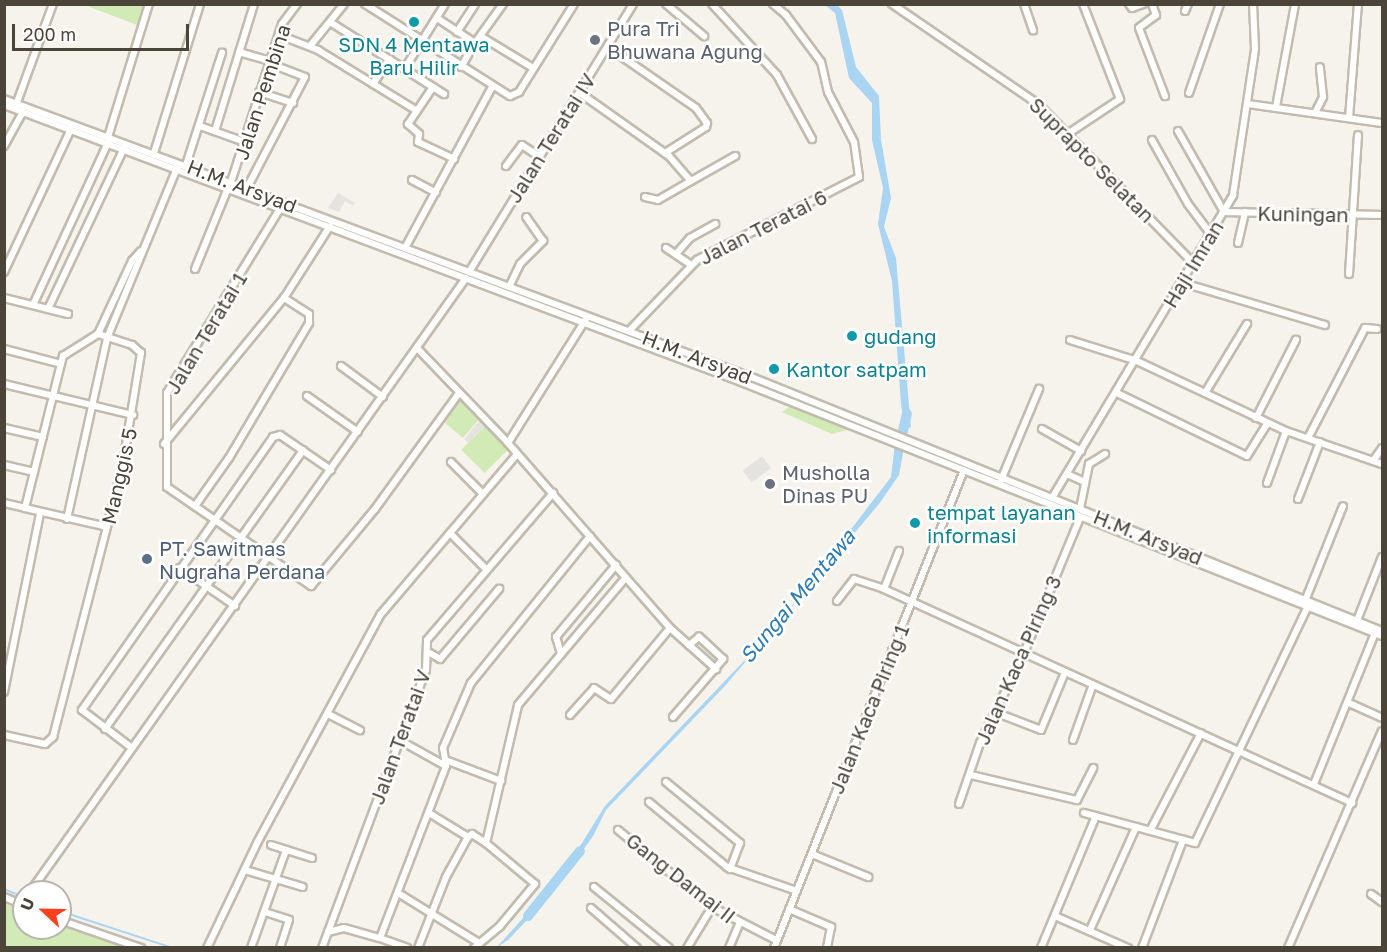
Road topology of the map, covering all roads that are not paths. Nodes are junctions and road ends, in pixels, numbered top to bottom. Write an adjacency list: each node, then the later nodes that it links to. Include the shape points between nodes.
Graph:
1 (53, 4): 57 (street)
2 (149, 4): 71 (street)
3 (200, 4): 76 (street)
4 (254, 4): 37 (street)
5 (297, 4): 30 (street, Jalan Pembina, via 283,22)
6 (344, 4): 27 (street)
7 (365, 4): 33 (street)
8 (445, 4): 26 (street)
9 (475, 4): 29 (street)
10 (503, 4): 32 (street)
11 (574, 4): 44 (street)
12 (633, 4): 36 (street, Jalan Teratai IV)
13 (666, 4): 31 (street)
14 (712, 4): 70 (street, via 755,50 795,103)
15 (773, 4): 106 (street, Jalan Teratai 6, via 786,15 821,62 828,92 854,142 860,176 852,184 821,195)
16 (892, 4): 68 (street, Suprapto Selatan, via 993,70)
17 (1024, 4): 28 (street)
18 (1083, 4): 68 (street, via 1119,99)
19 (1129, 4): 20 (street, via 1132,8)
20 (1143, 4)
21 (1152, 4): 52 (street, via 1156,15 1139,28)
22 (1220, 4): 50 (street)
23 (1253, 4): 55 (street, Haji Imran, via 1256,39)
24 (1295, 4): 58 (street)
25 (1358, 4): 62 (street)
26 (437, 18): 29 (street); 33 (street)
27 (330, 22): 35 (street); 39 (street)
28 (1033, 30)
29 (457, 32): 34 (street)
30 (279, 35): 35 (street); 40 (street, Jalan Pembina)
31 (704, 36)
32 (482, 37): 34 (street); 44 (street)
33 (421, 41): 41 (street); 43 (street)
34 (475, 43): 41 (street)
35 (310, 46): 45 (street)
36 (608, 47): 49 (street, Jalan Teratai IV); 77 (street, via 696,108 707,123)
37 (240, 52): 40 (street); 66 (street)
38 (222, 53): 64 (street)
39 (389, 59): 43 (street); 45 (street)
40 (269, 62): 48 (street, Jalan Pembina); 54 (street, via 305,77)
41 (461, 67): 47 (street)
42 (1320, 67): 61 (street, via 1323,98)
43 (405, 68): 46 (street)
44 (533, 68): 47 (street, via 514,95)
45 (373, 84): 59 (street)
46 (433, 87): 51 (street); 59 (street)
47 (492, 87): 80 (street)
48 (259, 92): 54 (street); 73 (street, Jalan Pembina)
49 (580, 93): 77 (street); 79 (street, Jalan Teratai IV)
50 (1189, 93)
51 (444, 94)
52 (1165, 96)
53 (4, 99): 57 (street, H.M. Arsyad)
54 (292, 103): 87 (street)
55 (1248, 104): 58 (street); 92 (street, Haji Imran, via 1240,169)
56 (4, 105): 57 (street, H.M. Arsyad)
57 (15, 106): 60 (street, H.M. Arsyad); 71 (street, H.M. Arsyad)
58 (1276, 107): 61 (street)
59 (417, 111): 80 (street, via 408,124 419,134 418,142)
60 (23, 112): 65 (street, H.M. Arsyad); 74 (street)
61 (1315, 113): 62 (street)
62 (1349, 118): 63 (street)
63 (1383, 123)
64 (200, 126): 66 (street); 81 (street)
65 (71, 129): 71 (street, H.M. Arsyad); 108 (street)
66 (215, 131): 73 (street)
67 (1178, 131): 92 (street)
68 (1069, 133): 105 (street, Suprapto Selatan)
69 (1358, 135): 94 (street)
70 (813, 139)
71 (108, 140): 75 (street, H.M. Arsyad); 76 (street, H.M. Arsyad); 115 (street)
72 (1152, 140): 99 (street, via 1188,204)
73 (245, 142): 86 (street, Jalan Pembina)
74 (4, 146)
75 (124, 148): 83 (street, H.M. Arsyad); 116 (street)
76 (154, 153): 81 (street, H.M. Arsyad)
77 (665, 153): 85 (street)
78 (735, 156): 85 (street)
79 (540, 157): 82 (street, via 522,145); 110 (street, Jalan Teratai IV)
80 (454, 159): 88 (street)
81 (186, 165): 86 (street, H.M. Arsyad)
82 (506, 166)
83 (177, 168): 86 (street, H.M. Arsyad); 103 (street, Manggis 5)
84 (412, 180): 88 (street)
85 (691, 180): 90 (street, via 658,200)
86 (230, 185): 87 (street, H.M. Arsyad); 89 (street, H.M. Arsyad); 107 (street, Jalan Pembina)
87 (247, 188): 89 (street, H.M. Arsyad)
88 (436, 193): 101 (street)
89 (258, 196): 91 (street, H.M. Arsyad); 101 (street, H.M. Arsyad)
90 (645, 197)
91 (282, 207): 98 (street, H.M. Arsyad); 153 (street, Jalan Teratai 1, via 167,393)
92 (1224, 212): 93 (street, Kuningan); 99 (street, Haji Imran)
93 (1245, 212): 94 (street, Kuningan); 100 (street)
94 (1351, 215): 95 (street, Kuningan); 109 (street)
95 (1383, 215)
96 (526, 217): 112 (street, via 543,241 520,264)
97 (715, 224): 104 (street, via 690,238)
98 (330, 226): 110 (street, H.M. Arsyad); 114 (street)
99 (1211, 235): 105 (street, Haji Imran)
100 (1238, 243)
101 (405, 248): 110 (street, H.M. Arsyad)
102 (666, 248): 104 (street)
103 (141, 250): 123 (street, Manggis 5); 124 (street, Manggis 5)
104 (676, 254): 106 (street)
105 (1194, 264): 111 (street, Haji Imran)
106 (691, 265): 122 (street, Jalan Teratai 6)
107 (195, 269)
108 (4, 272)
109 (1349, 274)
110 (467, 275): 112 (street, H.M. Arsyad); 118 (street, H.M. Arsyad); 127 (street, Jalan Teratai IV)
111 (1182, 283): 120 (street); 129 (street, Haji Imran)
112 (509, 287): 118 (street, H.M. Arsyad)
113 (4, 298): 115 (street)
114 (284, 298): 153 (street); 176 (street, via 309,314 309,323 229,458)
115 (33, 305): 116 (street)
116 (48, 309): 117 (street)
117 (68, 314)
118 (586, 319): 122 (street, H.M. Arsyad); 149 (street, H.M. Arsyad); 154 (street)
119 (1247, 324): 136 (street)
120 (1325, 325)
121 (1377, 329): 150 (street, via 1365,327)
122 (629, 331): 149 (street, H.M. Arsyad)
123 (98, 334): 124 (street, Manggis 5); 130 (street, via 64,355)
124 (107, 338): 140 (street, Manggis 5); 141 (street, Manggis 5, via 141,351)
125 (1070, 340): 129 (street)
126 (1296, 340): 142 (street)
127 (417, 348): 134 (street); 139 (street, Jalan Teratai IV)
128 (4, 349): 130 (street)
129 (1137, 361): 135 (street, Haji Imran); 136 (street)
130 (61, 364): 137 (street)
131 (341, 366): 139 (street)
132 (4, 384): 137 (street)
133 (1039, 389): 168 (street)
134 (459, 393): 154 (street); 191 (street, Jalan Teratai 1, via 316,584 307,585)
135 (1117, 393): 143 (street, via 1247,456); 157 (street, Haji Imran)
136 (1205, 393): 142 (street)
137 (53, 396): 140 (street); 148 (street)
138 (308, 396): 147 (street)
139 (383, 396): 147 (street, Jalan Teratai IV)
140 (94, 405): 141 (street); 182 (street, Manggis 5)
141 (133, 415): 184 (street, Manggis 5)
142 (1256, 418): 143 (street)
143 (1268, 423): 146 (street)
144 (4, 428): 148 (street)
145 (1041, 429): 157 (street)
146 (1286, 431): 150 (street); 170 (street)
147 (358, 432): 164 (street, Jalan Teratai IV)
148 (43, 437): 166 (street)
149 (895, 438): 152 (street, H.M. Arsyad)
150 (1308, 438): 151 (street)
151 (1320, 442): 160 (street); 174 (street)
152 (907, 443): 165 (street, H.M. Arsyad); 168 (street, H.M. Arsyad)
153 (164, 444): 176 (street, Jalan Teratai 1, via 167,486)
154 (508, 444): 158 (street)
155 (1383, 448): 160 (street)
156 (303, 450): 164 (street); 183 (street, via 274,435); 188 (street)
157 (1081, 451): 167 (street, Haji Imran)
158 (517, 454): 171 (street); 172 (street)
159 (1105, 454): 169 (street, via 1089,464)
160 (1372, 461): 162 (street)
161 (451, 462): 172 (street)
162 (1383, 464)
163 (4, 465): 166 (street)
164 (331, 470): 191 (street, Jalan Teratai IV)
165 (964, 470): 181 (street, H.M. Arsyad); 200 (street, Jalan Kaca Piring 1)
166 (34, 472): 178 (street)
167 (1067, 474): 169 (street); 173 (street, Haji Imran)
168 (1001, 480): 173 (street, H.M. Arsyad)
169 (1083, 481): 179 (street)
170 (1267, 483)
171 (552, 493): 186 (street); 194 (street, Jalan Teratai V)
172 (483, 494): 185 (street)
173 (1052, 498): 179 (street, H.M. Arsyad)
174 (1298, 499)
175 (5, 503): 178 (street)
176 (195, 506): 183 (street, Jalan Teratai 1)
177 (1343, 506): 201 (street)
178 (25, 508): 180 (street)
179 (1080, 509): 187 (street, H.M. Arsyad)
180 (40, 513): 182 (street); 215 (street)
181 (1080, 518): 187 (street, H.M. Arsyad); 210 (street, Jalan Kaca Piring 3)
182 (67, 519): 184 (street)
183 (214, 520): 188 (street, Jalan Teratai 1); 193 (street)
184 (107, 527): 226 (street, Manggis 5, via 50,741 38,743)
185 (450, 533): 194 (street); 218 (street, via 381,614)
186 (590, 536): 192 (street); 231 (street, via 474,678 443,748)
187 (1137, 537): 201 (street, H.M. Arsyad)
188 (242, 539): 191 (street, Jalan Teratai 1); 196 (street)
189 (899, 550): 198 (street)
190 (1383, 557): 203 (street)
191 (269, 558): 202 (street, Jalan Teratai IV)
192 (616, 565): 195 (street); 211 (street, via 556,637)
193 (180, 568): 196 (street); 222 (street, via 82,710)
194 (486, 569): 209 (street, Jalan Teratai V, via 427,640)
195 (626, 577): 204 (street); 211 (street)
196 (207, 586): 202 (street); 222 (street)
197 (499, 589): 209 (street, via 440,659)
198 (884, 589): 199 (street, via 854,579); 200 (street)
199 (837, 601)
200 (913, 602): 210 (street); 251 (street, Jalan Kaca Piring 1)
201 (1306, 604): 203 (street, H.M. Arsyad); 230 (street)
202 (235, 606): 229 (street, Jalan Teratai IV)
203 (1356, 624): 205 (street, H.M. Arsyad); 206 (street, H.M. Arsyad)
204 (670, 628): 208 (street); 219 (street, via 611,699 594,688)
205 (1383, 631)
206 (1375, 633): 207 (street, H.M. Arsyad); 216 (street)
207 (1383, 636)
208 (689, 645): 212 (street); 212 (street, via 699,637 723,657)
209 (428, 652): 228 (street, Jalan Teratai V, via 426,670)
210 (1024, 653): 213 (street); 217 (street, Jalan Kaca Piring 3)
211 (561, 654): 234 (street, via 518,705)
212 (716, 669): 220 (street)
213 (1065, 672): 214 (street); 217 (street, via 1041,730)
214 (1093, 684): 225 (street); 227 (street)
215 (4, 692)
216 (1349, 703): 221 (street); 236 (street)
217 (997, 713): 233 (street, Jalan Kaca Piring 3, via 974,757)
218 (328, 714): 223 (street); 254 (street)
219 (570, 715)
220 (673, 717)
221 (1383, 718)
222 (105, 729): 229 (street)
223 (360, 730)
224 (1383, 731): 238 (street)
225 (1201, 734): 230 (street); 244 (street)
226 (4, 735)
227 (1073, 740)
228 (401, 741): 231 (street); 273 (street, Jalan Teratai V)
229 (132, 748): 257 (street, Jalan Teratai IV)
230 (1238, 749): 236 (street); 247 (street, via 1195,843)
231 (447, 763): 234 (street); 240 (street)
232 (1093, 768): 233 (street, via 1077,800)
233 (971, 775): 239 (street, Jalan Kaca Piring 3)
234 (501, 781): 248 (street)
235 (666, 782): 253 (street, via 740,843)
236 (1314, 784): 238 (street)
237 (649, 802): 253 (street)
238 (1352, 803): 293 (street)
239 (959, 804)
240 (429, 813): 246 (street); 261 (street)
241 (1084, 813): 242 (street)
242 (1096, 816): 243 (street); 269 (street)
243 (1136, 826): 244 (street); 272 (street)
244 (1151, 829): 247 (street)
245 (618, 830): 264 (street, Gang Damai II)
246 (468, 837): 248 (street, via 472,834); 268 (street, via 446,877)
247 (1183, 840): 292 (street)
248 (486, 843): 276 (street, via 535,884 500,926)
249 (271, 845): 250 (street)
250 (286, 850): 252 (street); 256 (street)
251 (812, 854): 255 (street); 260 (street, Jalan Kaca Piring 1)
252 (312, 858)
253 (730, 869): 260 (street)
254 (245, 870): 256 (street); 280 (street)
255 (868, 878)
256 (277, 879): 258 (street); 267 (street)
257 (38, 880)
258 (303, 887)
259 (594, 887): 286 (street)
260 (797, 891): 266 (street, Jalan Kaca Piring 1)
261 (398, 893): 268 (street); 274 (street)
262 (1371, 894): 263 (street)
263 (1383, 902)
264 (712, 907): 270 (street, Gang Damai II); 287 (street)
265 (591, 908): 285 (street)
266 (789, 909): 275 (street, Jalan Kaca Piring 1); 289 (street, via 831,927)
267 (265, 912): 278 (street); 281 (street, via 289,920)
268 (434, 914): 276 (street); 284 (street)
269 (1055, 915): 272 (street); 290 (street)
270 (740, 924): 275 (street, Gang Damai II); 288 (street)
271 (72, 925): 277 (street)
272 (1090, 930): 291 (street)
273 (328, 932): 274 (street, via 344,928); 282 (street, Jalan Teratai V)
274 (380, 938): 283 (street)
275 (775, 944)
276 (476, 945)
277 (128, 946): 279 (street)
278 (251, 947)
279 (141, 948)
280 (207, 948)
281 (280, 948)
282 (322, 948)
283 (407, 948)
284 (418, 948)
285 (637, 948)
286 (669, 948)
287 (687, 948)
288 (729, 948)
289 (827, 948)
290 (1041, 948)
291 (1128, 948)
292 (1142, 948)
293 (1288, 948)

